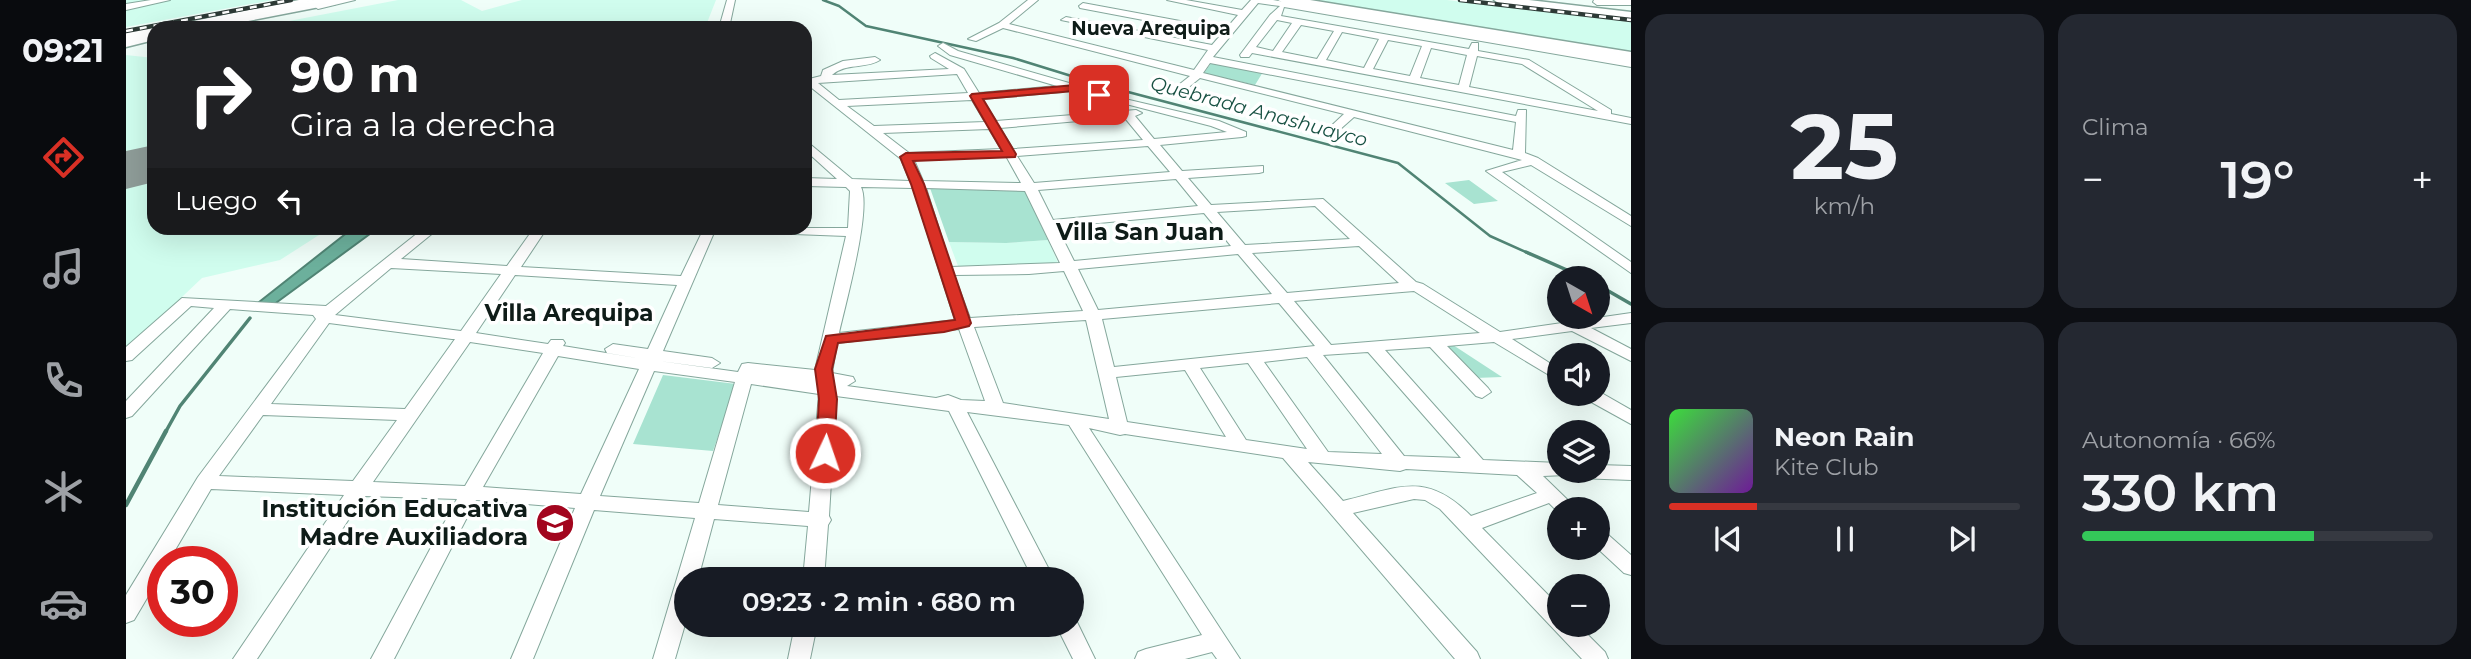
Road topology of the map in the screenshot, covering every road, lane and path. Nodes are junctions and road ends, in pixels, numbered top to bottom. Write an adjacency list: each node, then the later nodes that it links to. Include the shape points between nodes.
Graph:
1 (166, 0): 16 (street)
2 (313, 0): 24 (street)
3 (335, 0): 22 (highway)
4 (351, 0): 22 (street)
5 (731, 0): 27 (street)
6 (1034, 0): 30 (street)
7 (1171, 0): 15 (street)
8 (1257, 0): 11 (street); 18 (street)
9 (1500, 0): 19 (main road)
10 (1529, 0): 17 (main road)
11 (1294, 1): 20 (street); 21 (street); 33 (highway); 46 (street)
12 (1594, 1): 13 (street); 17 (street)
13 (1631, 2)
14 (1087, 3): 23 (street); 29 (street)
15 (1200, 5): 18 (street); 29 (street)
16 (126, 7)
17 (1616, 10): 19 (main road)
18 (1244, 13): 42 (street)
19 (1631, 14)
20 (1273, 17): 28 (street); 43 (street)
21 (1371, 19): 32 (street); 33 (street)
22 (238, 20): 25 (highway); 26 (street)
23 (1066, 20): 35 (street); 39 (street)
24 (201, 21)
25 (232, 21)
26 (234, 21)
27 (726, 21)
28 (1298, 22): 31 (street); 45 (street)
29 (1180, 24): 39 (street)
30 (1002, 25): 35 (street); 38 (street)
31 (1339, 30): 32 (street); 50 (street)
32 (1361, 33): 36 (street)
33 (1478, 34): 44 (street); 46 (highway); 51 (street)
34 (147, 35): 37 (highway)
35 (1048, 36): 55 (street)
36 (1384, 38): 40 (street); 54 (street)
37 (126, 39)
38 (973, 39)
39 (1166, 39): 42 (street)
40 (1427, 45): 44 (street); 57 (street)
41 (943, 46): 61 (street)
42 (1214, 48): 48 (street)
43 (1249, 49): 45 (street); 52 (street)
44 (1473, 52): 60 (street); 65 (street, via 1525,62)
45 (1276, 54): 50 (street)
46 (1631, 55)
47 (935, 56): 53 (street)
48 (1206, 59): 52 (street); 55 (street)
49 (875, 60): 56 (street, via 836,66)
50 (1320, 62): 54 (street)
51 (1631, 64)
52 (1237, 65): 73 (street)
53 (960, 71): 56 (street); 63 (street)
54 (1367, 71): 57 (street)
55 (1195, 74): 62 (street); 68 (street)
56 (826, 78): 58 (street)
57 (1414, 80): 60 (street)
58 (812, 81)
59 (812, 85): 66 (street)
60 (1465, 85): 64 (street); 65 (street)
61 (1075, 88): 63 (street); 67 (street)
62 (1175, 93)
63 (976, 96): 66 (street); 74 (street)
64 (1524, 100): 70 (street); 71 (street)
65 (1591, 102): 70 (street)
66 (838, 103): 75 (street)
67 (1172, 111): 69 (street); 77 (street, via 1242,134)
68 (1352, 113): 73 (street); 76 (street)
69 (1127, 114): 74 (street); 77 (street)
70 (1615, 117): 72 (street)
71 (1521, 120): 73 (street); 80 (street)
72 (1631, 121)
73 (1450, 122): 80 (street)
74 (992, 125): 75 (street); 79 (street)
75 (873, 130): 81 (street)
76 (1333, 130)
77 (1149, 142): 79 (street); 84 (street)
78 (812, 150): 86 (street)
79 (1010, 154): 81 (street); 88 (street)
80 (1519, 155): 82 (street)
81 (906, 157): 87 (street)
82 (1534, 161): 90 (street); 101 (street, via 1492,171)
83 (1259, 169): 84 (street)
84 (1177, 174): 88 (street); 89 (street)
85 (812, 182): 86 (street)
86 (850, 184): 87 (street); 93 (street, via 858,194)
87 (918, 184): 88 (street); 103 (street)
88 (1030, 187): 91 (street)
89 (1207, 209): 91 (street); 97 (street, via 1318,202); 98 (street)
90 (1631, 222)
91 (1050, 224): 100 (street)
92 (812, 230): 93 (street)
93 (854, 232): 117 (street)
94 (423, 235): 99 (street)
95 (536, 235): 102 (street)
96 (707, 235): 104 (street)
97 (1362, 242): 98 (street); 105 (street)
98 (1241, 249): 100 (street); 106 (street)
99 (388, 263): 102 (street); 108 (street)
100 (1070, 267): 103 (street); 109 (street)
101 (1631, 268)
102 (510, 271): 104 (street); 115 (street)
103 (945, 271): 112 (street)
104 (686, 281): 125 (street)
105 (1411, 286): 106 (street); 116 (street)
106 (1280, 296): 109 (street); 121 (street)
107 (226, 304): 108 (street); 122 (street, via 187,300); 136 (street)
108 (324, 314): 115 (street); 135 (street)
109 (1093, 315): 112 (street); 129 (street)
110 (1631, 318): 111 (street)
111 (1610, 322)
112 (964, 323): 117 (street); 134 (street)
113 (1569, 329): 116 (street)
114 (1580, 329): 123 (street)
115 (467, 332): 119 (street); 137 (street)
116 (1495, 337): 118 (street); 127 (street)
117 (831, 339): 130 (street, via 823,369)
118 (1434, 342): 120 (street); 131 (street)
119 (555, 346): 125 (street); 152 (street)
120 (1373, 347): 121 (street); 145 (street)
121 (1319, 351): 124 (street); 144 (street)
122 (126, 356)
123 (1631, 356)
124 (1253, 358): 126 (street); 143 (street)
125 (651, 360): 128 (street); 155 (street)
126 (1190, 365): 129 (street); 141 (street)
127 (1547, 369)
128 (747, 372): 130 (street); 157 (street)
129 (1108, 373): 140 (street)
130 (826, 383): 132 (street, via 936,404); 158 (street)
131 (1482, 392)
132 (954, 403): 134 (street); 163 (street)
133 (1610, 406): 138 (street)
134 (996, 408): 139 (street)
135 (256, 409): 137 (street); 150 (street)
136 (126, 412)
137 (409, 415): 151 (street)
138 (1631, 418)
139 (1076, 422): 140 (street); 171 (street)
140 (1120, 429): 141 (street)
141 (1241, 447): 142 (street)
142 (1290, 454): 143 (street); 156 (street)
143 (1323, 458): 144 (street)
144 (1400, 464): 145 (street)
145 (1479, 467): 146 (street)
146 (1522, 468): 147 (street); 153 (street)
147 (1547, 469)
148 (1610, 472): 149 (street)
149 (1631, 473)
150 (205, 482): 151 (street); 166 (street)
151 (357, 490): 152 (street); 172 (street)
152 (470, 494): 155 (street); 173 (street)
153 (1551, 495): 154 (street); 159 (street)
154 (1553, 497)
155 (587, 503): 157 (street); 174 (street)
156 (1340, 509): 159 (street, via 1414,492 1447,504); 179 (street)
157 (708, 510): 158 (street); 161 (street)
158 (821, 520): 162 (street)
159 (1468, 525): 165 (street)
160 (1610, 548): 164 (street)
161 (691, 567)
162 (815, 567)
163 (1037, 567)
164 (1631, 567)
165 (1547, 607)
166 (126, 614)
167 (674, 625): 175 (street)
168 (804, 637): 176 (street)
169 (1072, 637): 177 (street)
170 (1576, 637): 180 (street)
171 (1223, 650): 178 (street)
172 (244, 659)
173 (382, 659)
174 (522, 659)
175 (664, 659)
176 (799, 659)
177 (1084, 659)
178 (1146, 659)
179 (1469, 659)
180 (1597, 659)

